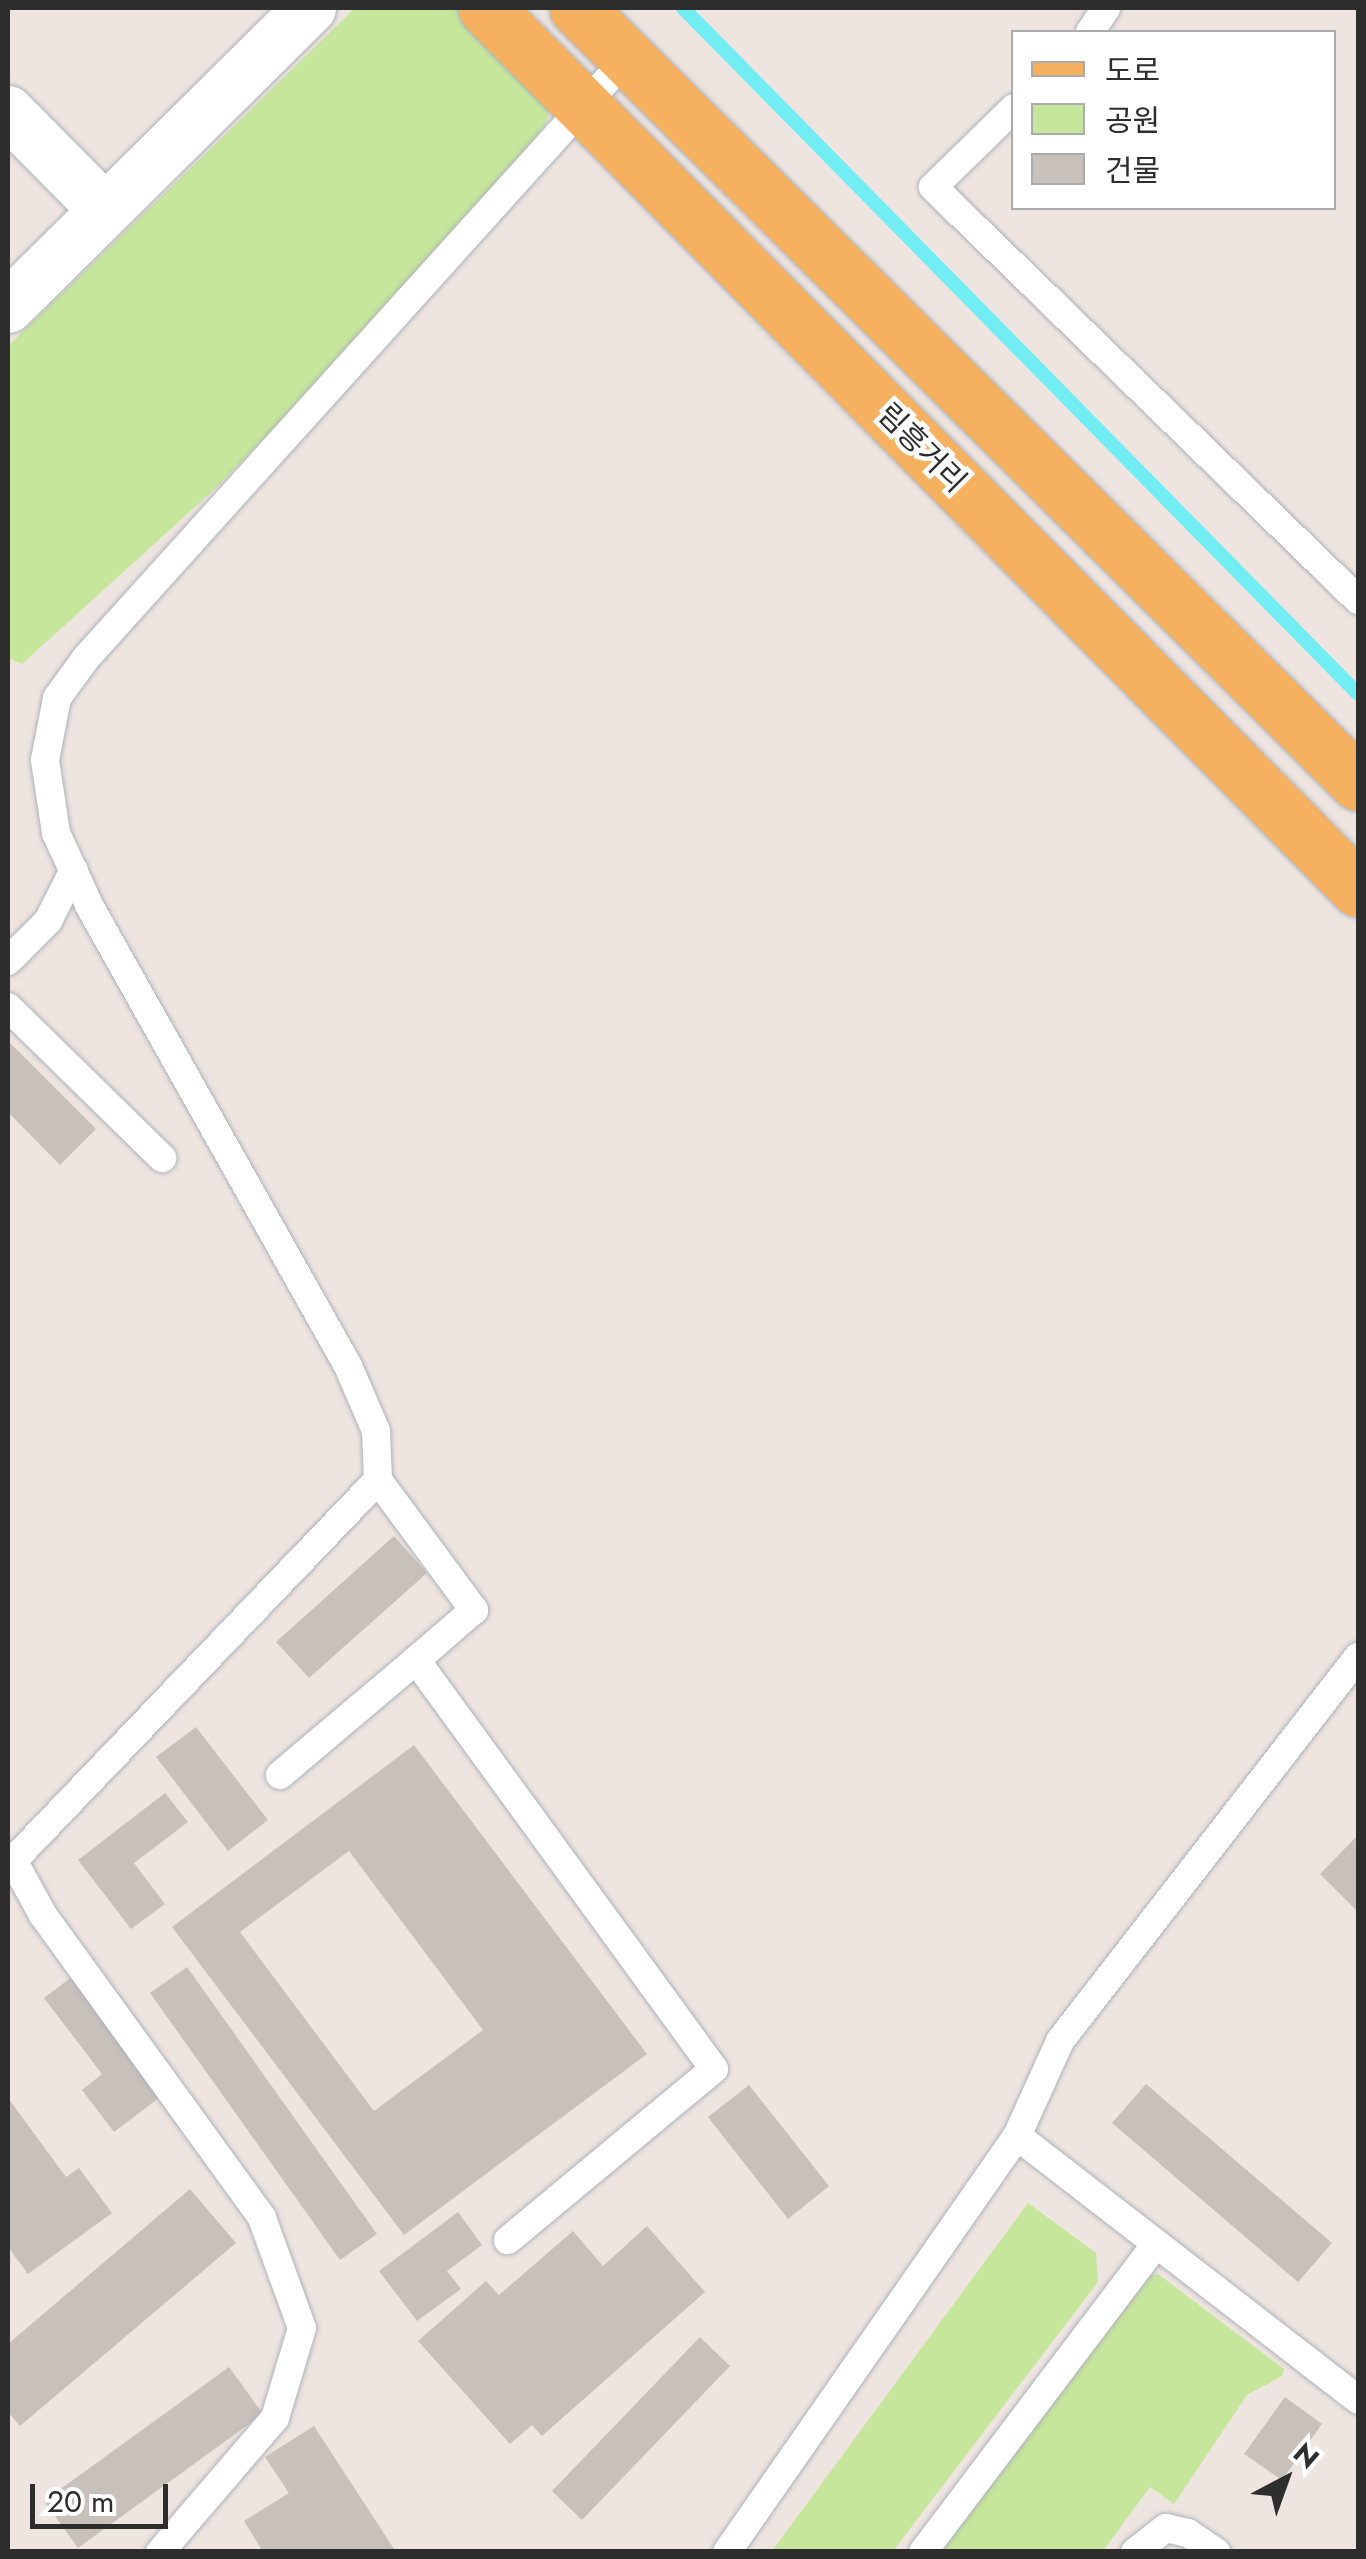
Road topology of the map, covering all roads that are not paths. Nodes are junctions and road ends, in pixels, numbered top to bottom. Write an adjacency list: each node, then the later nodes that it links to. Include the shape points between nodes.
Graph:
1 (486, 8): 7 (main road, 림흥거리)
2 (577, 8): 6 (main road)
3 (1106, 8): 5 (lane)
4 (305, 9): 10 (street)
5 (1091, 30)
6 (627, 58): 7 (lane); 13 (main road)
7 (585, 108): 14 (lane, via 86,658 58,698 44,760 56,833); 15 (main road, 림흥거리)
8 (1011, 111): 12 (lane, via 934,186)
9 (8, 112): 10 (street)
10 (105, 210): 11 (street)
11 (8, 307)
12 (1358, 600)
13 (1358, 784)
14 (74, 870): 16 (lane, via 48,920); 19 (lane, via 348,1366 376,1431)
15 (1358, 889)
16 (8, 960)
17 (8, 1007): 18 (lane)
18 (162, 1158)
19 (378, 1480): 21 (lane, via 474,1610); 23 (lane)
20 (1358, 1657): 24 (lane, via 1060,2040)
21 (416, 1660): 22 (lane); 25 (lane, via 714,2069)
22 (280, 1775)
23 (11, 1864): 28 (lane, via 262,2218 302,2328 275,2418)
24 (1017, 2136): 26 (lane); 29 (lane)
25 (508, 2240)
26 (1155, 2245): 27 (lane); 30 (lane)
27 (1358, 2400)
28 (160, 2552)
29 (727, 2552)
30 (924, 2552)
31 (1135, 2552): 32 (lane, via 1166,2528 1188,2533)
32 (1216, 2552)

